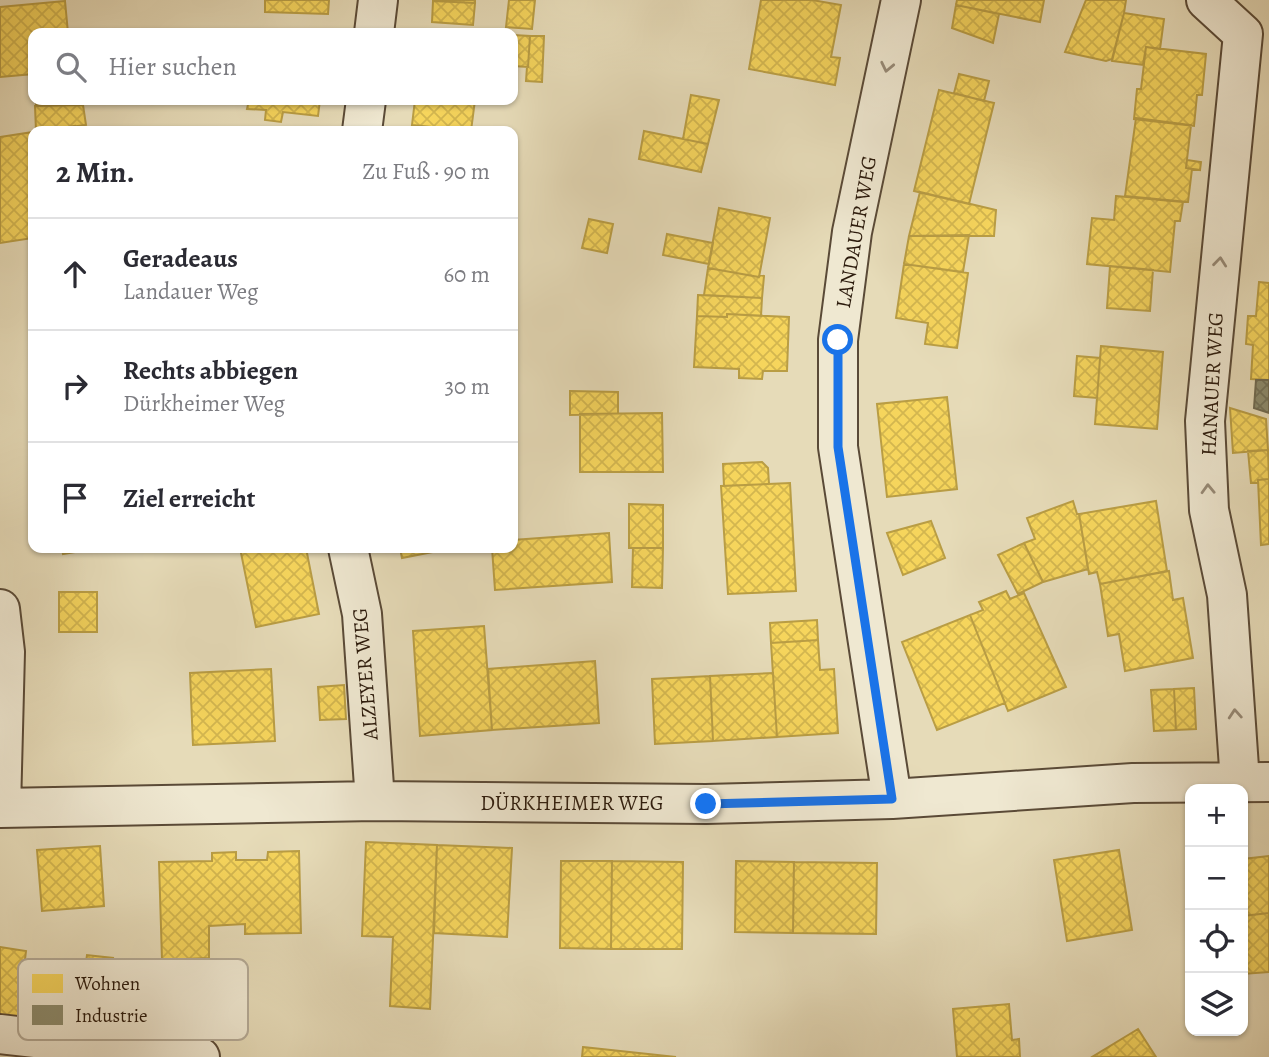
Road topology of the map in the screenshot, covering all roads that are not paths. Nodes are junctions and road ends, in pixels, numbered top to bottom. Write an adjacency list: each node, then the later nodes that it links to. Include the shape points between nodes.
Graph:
1 (378, 0): 4 (street)
2 (901, 0): 10 (street, LANDAUER WEG, one-way to 10, via 852,232 838,340 838,447)
3 (1206, 0): 9 (street, HANAUER WEG, one-way to 3, via 1227,595 1209,510 1205,421 1243,34)
4 (375, 28)
5 (365, 105): 6 (street)
6 (363, 126)
7 (349, 553): 11 (street, ALZEYER WEG, via 362,614)
8 (0, 609): 12 (street, via 5,652)
9 (1254, 782): 10 (street, DÜRKHEIMER WEG, via 1133,783)
10 (892, 799): 11 (street, DÜRKHEIMER WEG, via 706,804)
11 (375, 802): 12 (street, DÜRKHEIMER WEG)
12 (1, 808)
13 (0, 1034): 14 (street)
14 (18, 1036)
15 (52, 1040): 16 (street)
16 (200, 1057)

